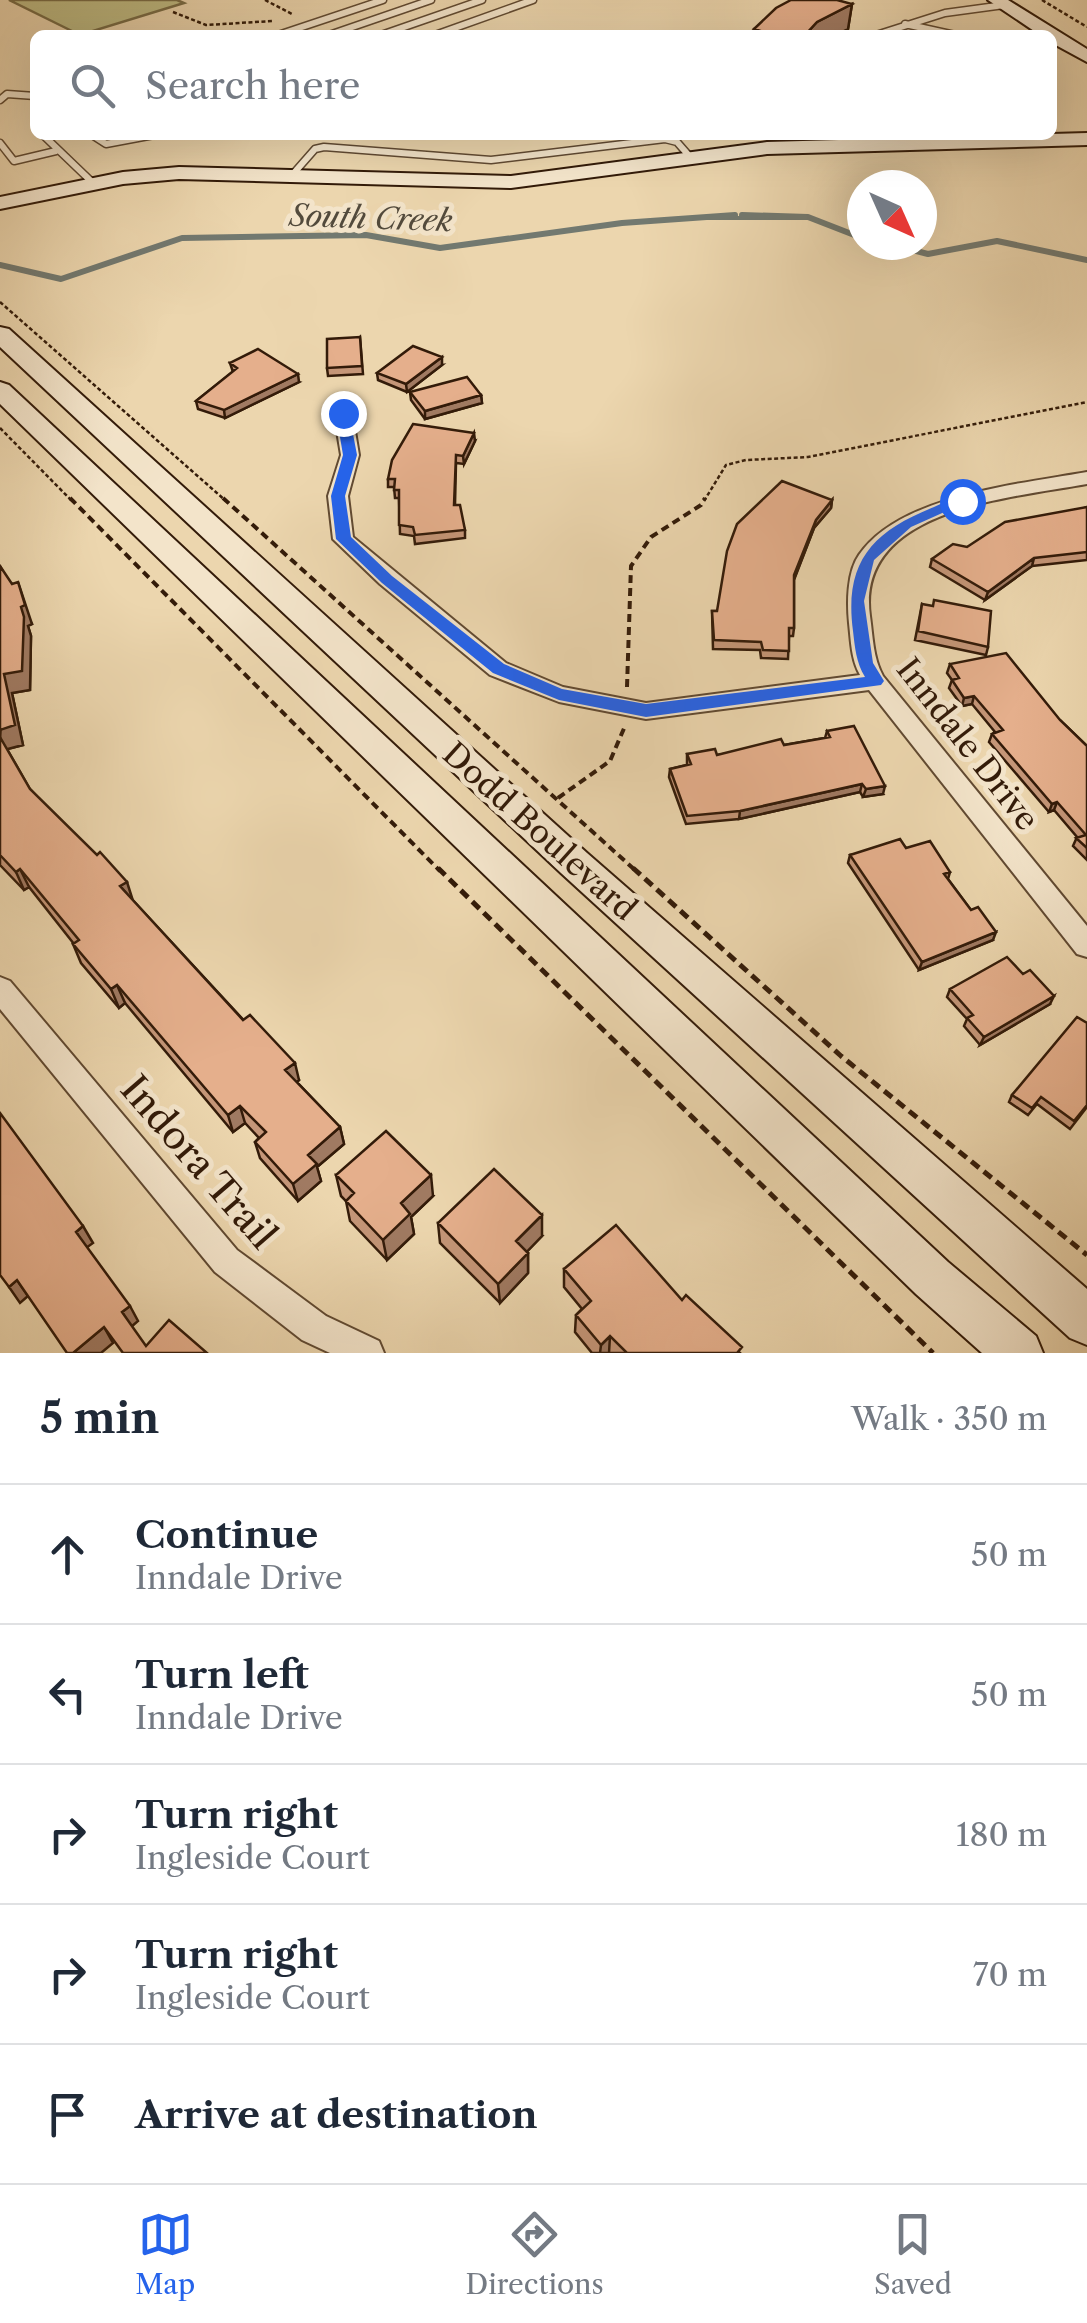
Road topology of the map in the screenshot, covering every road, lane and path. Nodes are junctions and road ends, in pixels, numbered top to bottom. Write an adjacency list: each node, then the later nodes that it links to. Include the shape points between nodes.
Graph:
1 (381, 0): 8 (lane); 15 (lane)
2 (431, 0): 8 (lane)
3 (482, 0): 10 (lane)
4 (533, 0): 13 (lane)
5 (1023, 0): 23 (main road)
6 (1042, 0): 14 (path)
7 (1000, 2): 12 (lane); 21 (main road)
8 (403, 10): 10 (lane); 16 (lane)
9 (172, 12): 11 (path, via 206,25)
10 (427, 19): 13 (lane); 17 (lane)
11 (275, 21)
12 (903, 24): 19 (lane); 20 (lane)
13 (452, 28): 18 (lane)
14 (1087, 28)
15 (293, 30)
16 (344, 30)
17 (395, 30)
18 (447, 30)
19 (888, 30)
20 (931, 30)
21 (1044, 30)
22 (1057, 38): 24 (main road)
23 (1087, 40)
24 (1087, 57)
25 (30, 96): 26 (lane)
26 (0, 100)
27 (1057, 139): 28 (main road)
28 (1087, 139)
29 (47, 140): 36 (lane)
30 (100, 140): 31 (lane)
31 (127, 140)
32 (633, 140): 39 (lane)
33 (662, 140): 37 (lane, via 677,142)
34 (833, 140): 37 (main road)
35 (0, 143): 36 (lane, via 14,162)
36 (56, 151): 42 (lane)
37 (691, 158): 41 (main road)
38 (468, 159): 39 (lane); 40 (lane, via 324,147); 41 (lane)
39 (485, 160): 41 (lane)
40 (293, 174): 41 (main road); 42 (main road, via 196,172)
41 (478, 182)
42 (93, 184): 43 (main road)
43 (0, 206)
44 (0, 302): 54 (path)
45 (0, 334): 46 (main road, Dodd Boulevard)
46 (16, 356): 58 (main road, Dodd Boulevard)
47 (0, 390): 61 (main road, Dodd Boulevard)
48 (1087, 402): 53 (path, via 808,456 726,465 701,505 651,537 631,566)
49 (343, 413): 53 (street, via 350,455 338,496 344,539 498,668 559,694)
50 (0, 428): 60 (path)
51 (1087, 478): 52 (street, Inndale Drive, via 962,501 906,524 867,558 857,601 865,663)
52 (876, 681): 53 (street, via 717,704); 55 (street, Inndale Drive)
53 (626, 707): 54 (path, via 624,742 612,763)
54 (558, 798): 57 (path, via 842,1056)
55 (1087, 946)
56 (0, 989): 59 (street, Indora Trail, via 226,1261 314,1328)
57 (1087, 1255)
58 (1087, 1321)
59 (367, 1353)
60 (933, 1353)
61 (1018, 1353)

